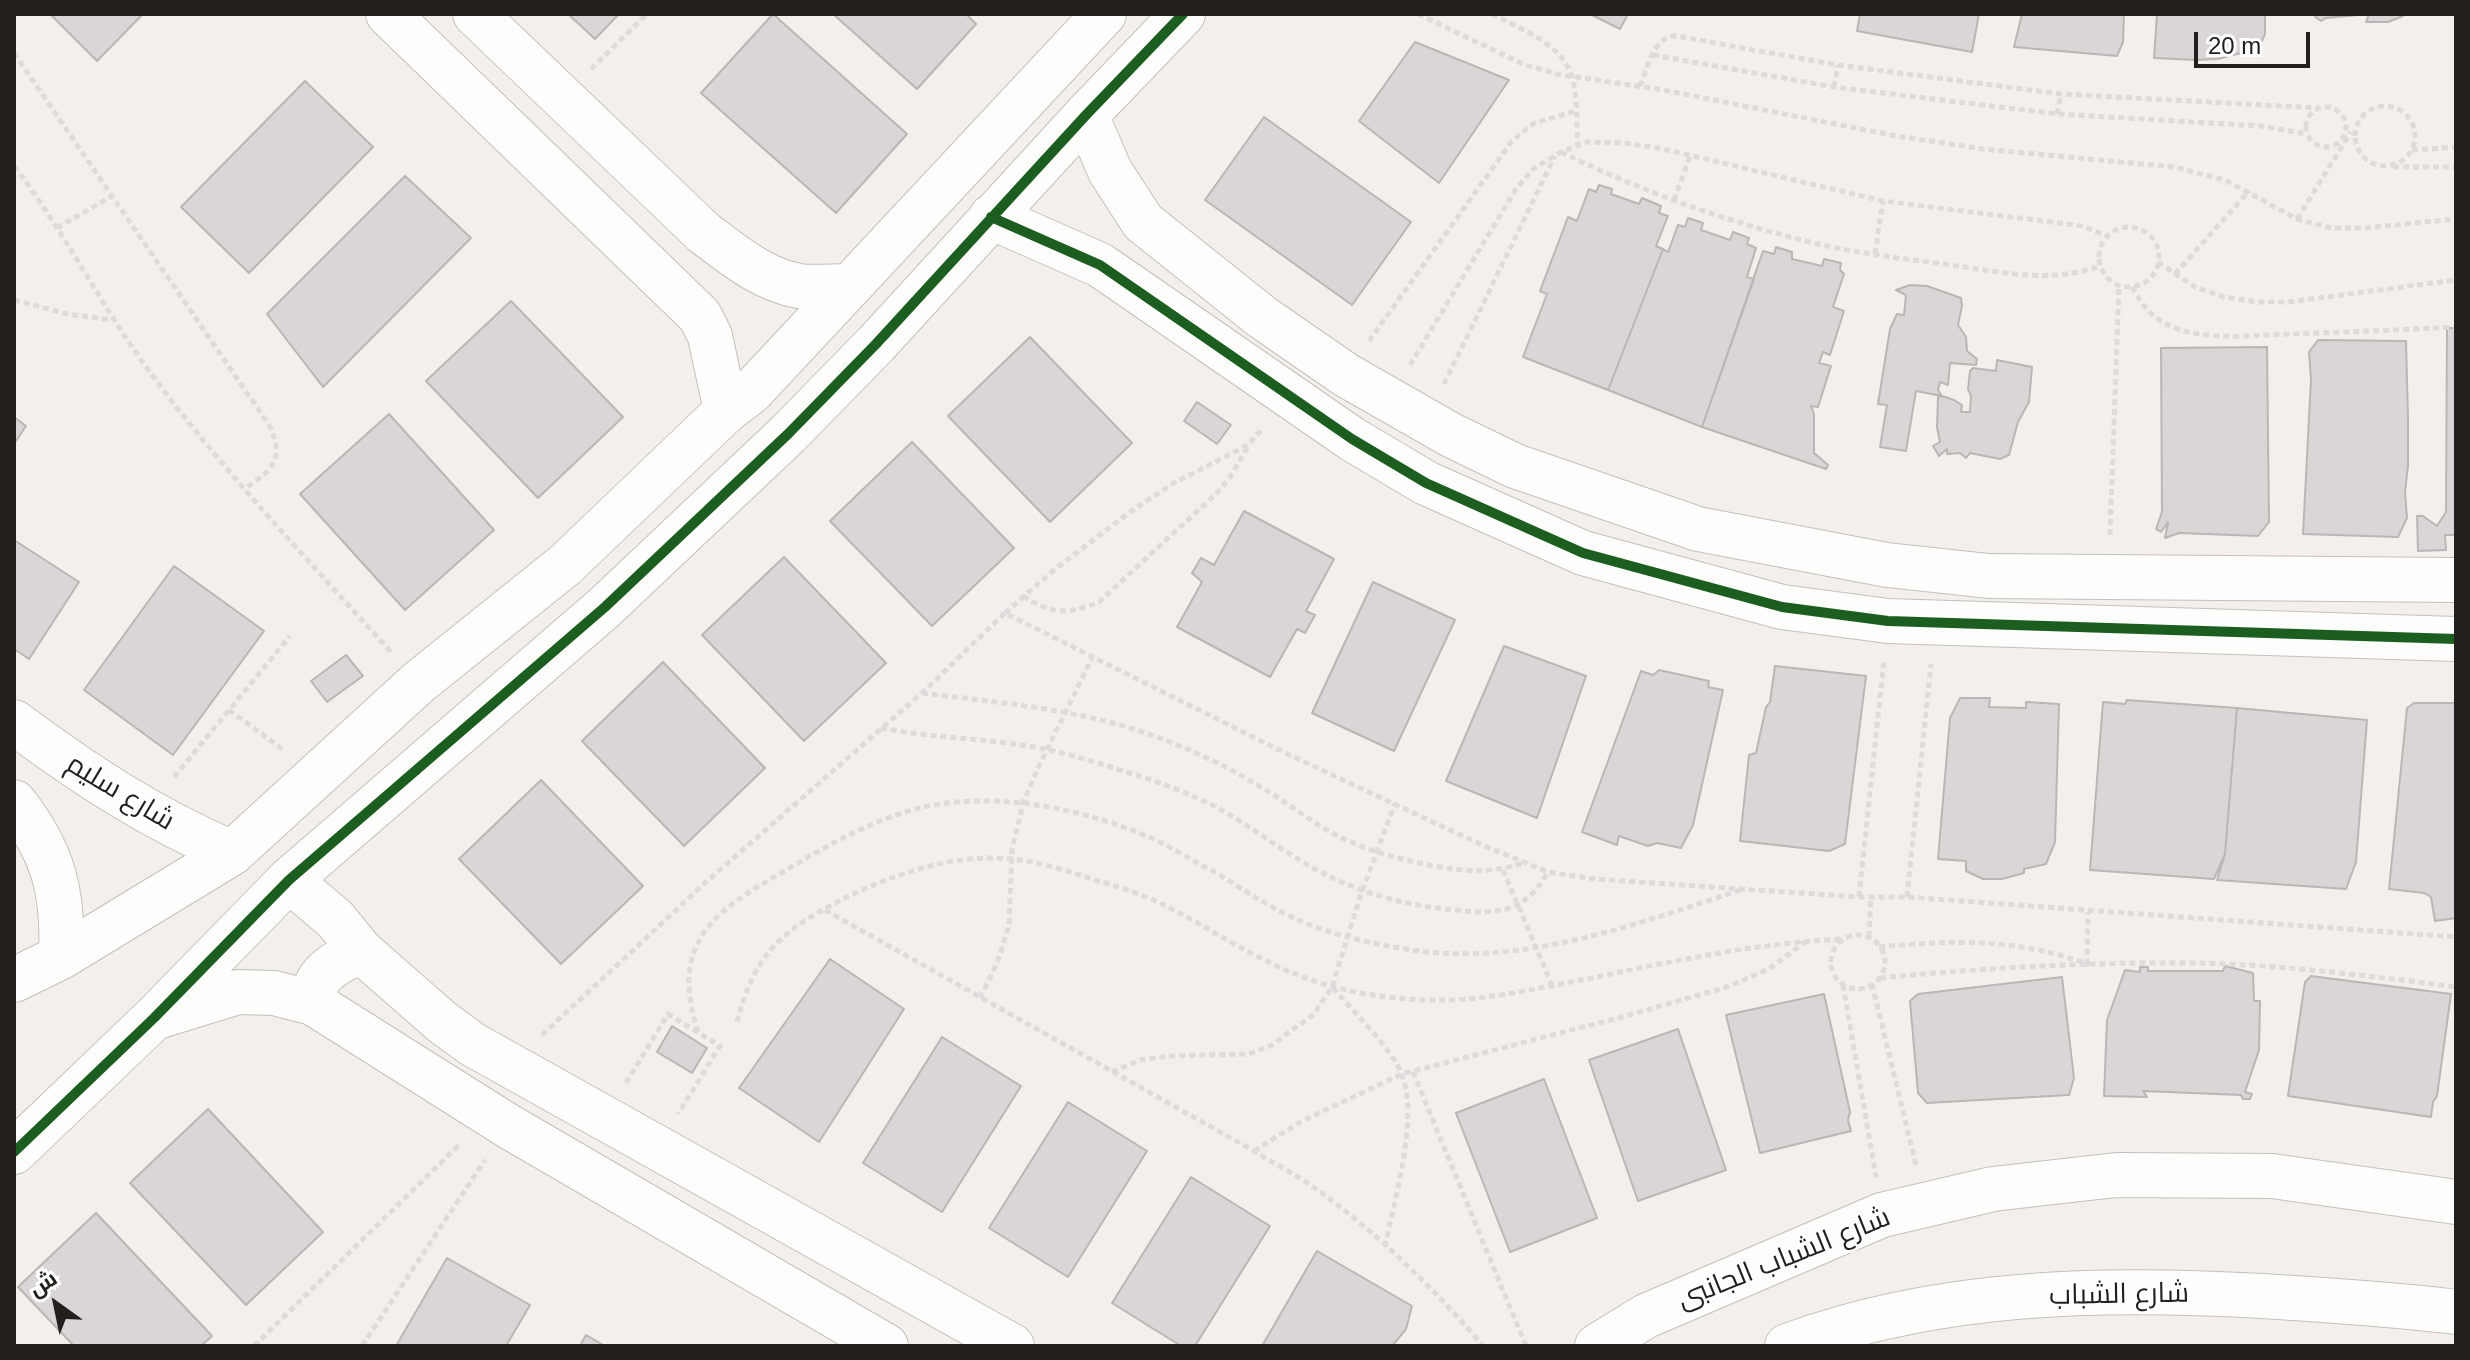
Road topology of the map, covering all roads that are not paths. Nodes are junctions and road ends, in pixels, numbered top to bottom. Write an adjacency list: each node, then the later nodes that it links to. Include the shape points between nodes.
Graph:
1 (388, 14): 10 (street)
2 (475, 14): 8 (street)
3 (1104, 14): 11 (street)
4 (1183, 14): 5 (street)
5 (1086, 115): 6 (street); 7 (street, via 1110,171)
6 (991, 217): 9 (street); 20 (street, via 876,344 697,521)
7 (1143, 222): 9 (street, via 1113,227 1101,243); 13 (street, via 1262,317 1346,375 1515,466 1698,529)
8 (704, 233): 10 (street, via 709,273 690,284); 11 (street, via 755,270 782,282)
9 (1100, 265): 15 (street, via 1352,439 1426,483 1583,553 1782,607)
10 (666, 285): 12 (street, via 705,326)
11 (850, 286): 12 (street, via 751,392)
12 (726, 411): 19 (street, via 565,565 419,682)
13 (1893, 564): 14 (street, via 1989,576); 15 (street)
14 (2456, 580)
15 (1888, 621): 16 (street)
16 (2456, 639)
17 (14, 722): 19 (street, شارع سليم, via 91,779)
18 (14, 802): 22 (street, via 49,855 63,922)
19 (232, 853): 22 (street)
20 (289, 880): 21 (street, via 335,919); 25 (street)
21 (361, 951): 24 (street, via 321,976); 30 (street, via 442,1022 509,1067)
22 (61, 957): 23 (street)
23 (14, 980)
24 (313, 1003): 25 (street, via 274,993 238,992); 29 (street, via 499,1120)
25 (154, 1018): 26 (street)
26 (14, 1152)
27 (2456, 1202): 31 (street, شارع الشباب الجانبى, via 2272,1176 2116,1175 1993,1189 1882,1215 1646,1316)
28 (2456, 1312): 32 (street, شارع الشباب, via 2211,1293 2096,1292 1914,1310)
29 (886, 1346)
30 (1012, 1346)
31 (1597, 1346)
32 (1787, 1346)

